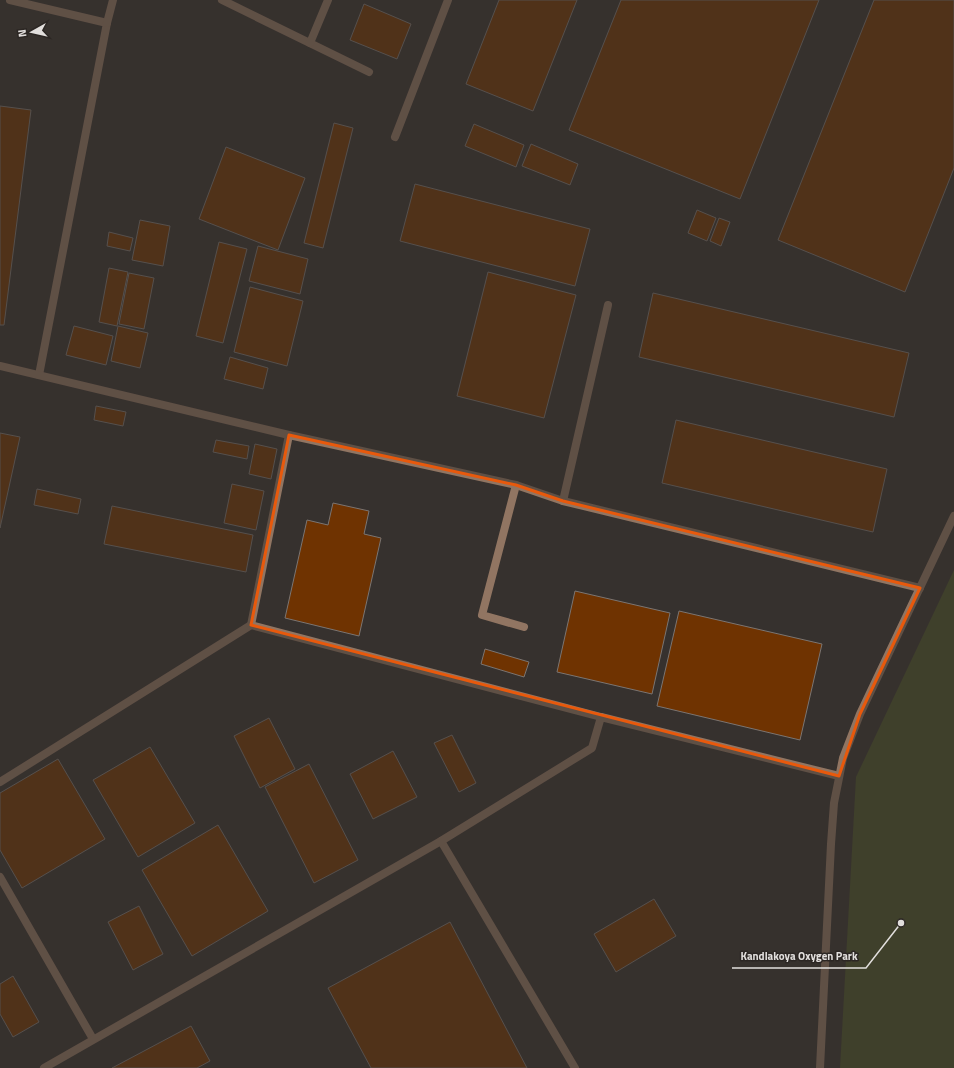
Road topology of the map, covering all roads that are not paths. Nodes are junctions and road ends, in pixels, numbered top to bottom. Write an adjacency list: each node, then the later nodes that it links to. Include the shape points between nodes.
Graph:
1 (10, 0): 6 (street)
2 (113, 0): 6 (street)
3 (222, 0): 7 (street)
4 (328, 0): 7 (street)
5 (448, 0): 9 (street)
6 (107, 23): 12 (street)
7 (310, 43): 8 (street)
8 (368, 72)
9 (395, 137)
10 (608, 305): 15 (street)
11 (0, 366): 12 (street)
12 (39, 375): 13 (street)
13 (289, 435): 14 (street); 18 (street)
14 (516, 485): 15 (street); 19 (street, via 482,614)
15 (563, 501): 17 (street)
16 (954, 516): 17 (street)
17 (920, 588): 21 (street, via 860,714)
18 (251, 625): 20 (street); 22 (street)
19 (524, 627)
20 (601, 717): 21 (street); 23 (street, via 592,748)
21 (839, 776): 28 (street, via 831,844)
22 (0, 782)
23 (441, 841): 25 (street); 27 (street)
24 (0, 877): 25 (street)
25 (93, 1039): 26 (street)
26 (44, 1068)
27 (575, 1068)
28 (820, 1068)

